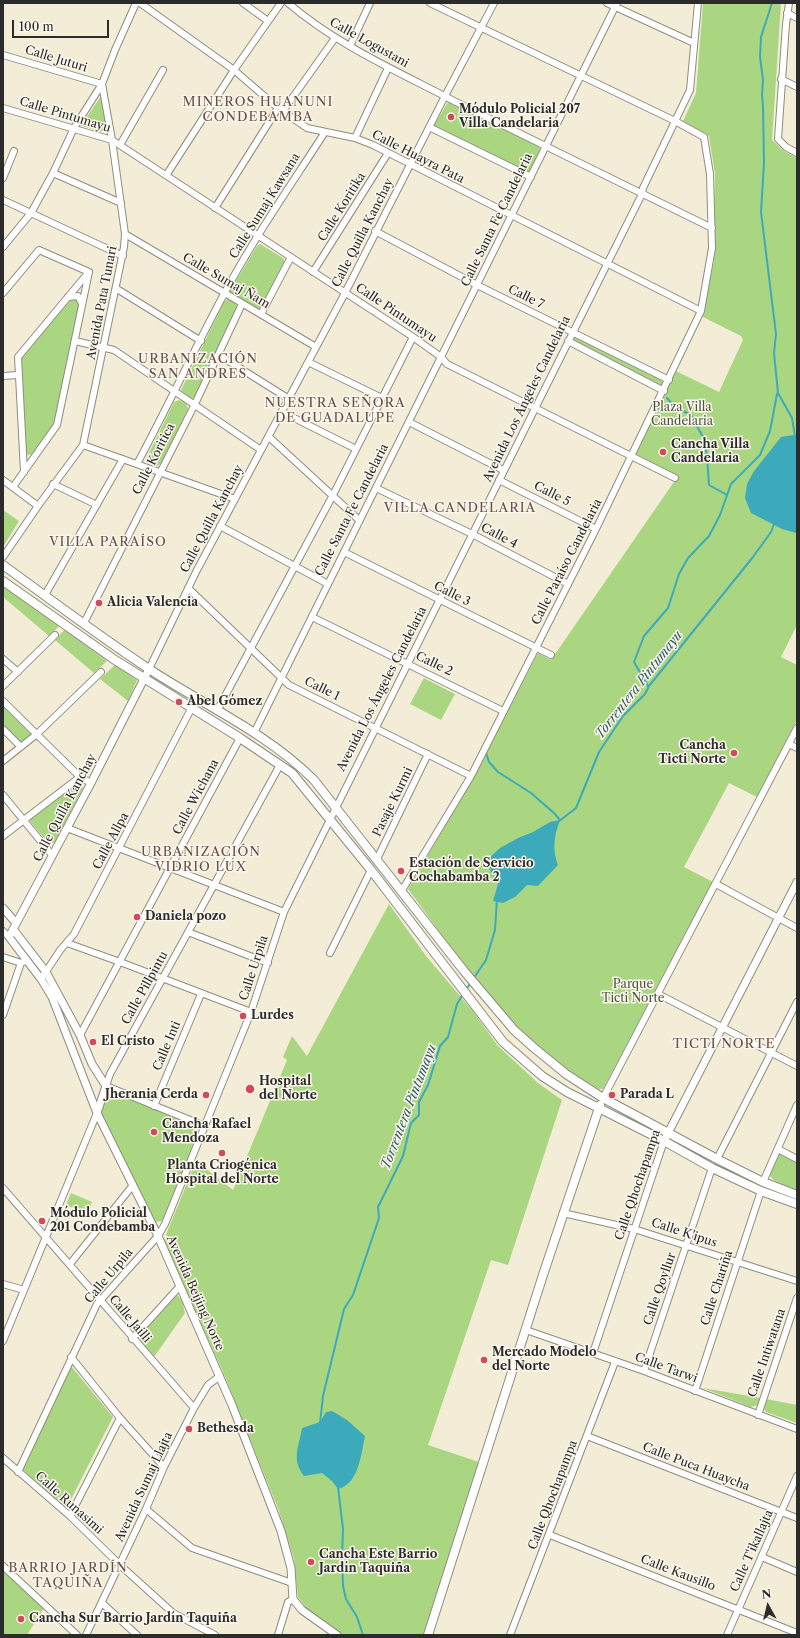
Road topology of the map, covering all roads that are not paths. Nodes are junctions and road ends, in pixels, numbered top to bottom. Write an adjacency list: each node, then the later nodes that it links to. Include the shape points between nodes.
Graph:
1 (136, 3): 26 (street)
2 (140, 3): 23 (street, Calle Huayra Pata)
3 (243, 3): 15 (street)
4 (280, 3): 15 (street)
5 (288, 3): 17 (street, Calle Logustani)
6 (370, 3): 19 (street)
7 (430, 3): 16 (street)
8 (494, 3): 16 (street, Calle Quilla Kanchay)
9 (607, 3): 12 (street)
10 (698, 3): 18 (street, Avenida Los Ángeles Candelaria)
11 (789, 3): 13 (street)
12 (616, 5): 18 (street); 24 (street, Calle Santa Fe Candelaria)
13 (787, 13): 14 (street); 25 (street)
14 (797, 18)
15 (268, 21): 23 (street)
16 (481, 28): 24 (street); 28 (street, Calle Quilla Kanchay)
17 (335, 38): 19 (street, Calle Logustani); 30 (street)
18 (694, 43): 31 (street, Avenida Los Ángeles Candelaria, via 690,90)
19 (350, 46): 21 (street, Calle Logustani)
20 (3, 55): 26 (street, Calle Juturi)
21 (388, 68): 28 (street, Calle Logustani); 35 (street)
22 (163, 70): 37 (street)
23 (234, 70): 30 (street, Calle Huayra Pata); 44 (street)
24 (581, 76): 31 (street); 38 (street, Calle Santa Fe Candelaria)
25 (781, 78): 27 (street); 40 (street, via 778,139)
26 (102, 84): 33 (street); 36 (street, Avenida Pata Tunari)
27 (797, 87)
28 (445, 96): 32 (street, Calle Quilla Kanchay); 38 (street, Calle Logustani)
29 (3, 108): 33 (street, Calle Pintumayu)
30 (280, 109): 34 (street, Calle Huayra Pata, via 307,128); 50 (street)
31 (675, 121): 47 (street, Avenida Los Ángeles Candelaria); 53 (street, Calle Paraíso Candelaria, via 704,137 710,174)
32 (429, 127): 42 (street, Calle Quilla Kanchay); 45 (street)
33 (74, 128): 36 (street, Calle Pintumayu); 43 (street)
34 (325, 132): 35 (street, Calle Huayra Pata); 56 (street, Calle Sumaj Kawsana)
35 (355, 138): 41 (street, Calle Huayra Pata)
36 (112, 140): 37 (street, Calle Pintumayu); 49 (street, Avenida Pata Tunari)
37 (120, 144): 44 (street, Calle Pintumayu)
38 (546, 147): 45 (street, Calle Santa Fe Candelaria); 47 (street, Calle Logustani)
39 (14, 151): 46 (street)
40 (797, 153)
41 (388, 154): 42 (street, Calle Huayra Pata); 62 (street, Calle Koritika)
42 (410, 165): 52 (street, Calle Huayra Pata); 54 (street, Calle Quilla Kanchay)
43 (53, 173): 49 (street); 51 (street)
44 (167, 174): 50 (street, Calle Pintumayu)
45 (531, 177): 52 (street, Calle Santa Fe Candelaria)
46 (3, 178)
47 (642, 194): 53 (street, Calle Logustani); 60 (street, Avenida Los Ángeles Candelaria)
48 (3, 200): 51 (street)
49 (121, 203): 55 (street, Avenida Pata Tunari)
50 (215, 208): 56 (street, Calle Pintumayu)
51 (31, 213): 57 (street); 58 (street)
52 (511, 216): 60 (street, Calle Huayra Pata); 63 (street, Calle Santa Fe Candelaria)
53 (712, 228): 71 (street, Calle Paraíso Candelaria, via 710,260)
54 (375, 231): 63 (street, Calle 7); 67 (street, Calle Quilla Kanchay)
55 (125, 234): 58 (street, Avenida Pata Tunari); 66 (street, Calle Sumaj Ñam)
56 (258, 236): 59 (street, Calle Pintumayu); 66 (street, Calle Sumaj Kawsana)
57 (3, 247)
58 (123, 256): 64 (street, Avenida Pata Tunari)
59 (291, 257): 62 (street, Calle Pintumayu); 72 (street)
60 (607, 264): 71 (street, Calle Huayra Pata); 73 (street, Avenida Los Ángeles Candelaria)
61 (89, 272): 65 (street, via 39,250); 68 (street); 69 (street)
62 (313, 272): 67 (street, Calle Pintumayu)
63 (477, 285): 73 (street, Calle 7); 81 (street, Calle Santa Fe Candelaria)
64 (117, 289): 76 (street); 78 (street, Avenida Pata Tunari)
65 (3, 293)
66 (224, 293): 70 (street, Calle Sumaj Ñam); 76 (street, Calle Sumaj Kawsana)
67 (345, 293): 74 (street, Calle Pintumayu); 79 (street, Calle Quilla Kanchay)
68 (68, 298): 69 (street, via 78,296); 83 (street, via 18,358)
69 (82, 304): 75 (street)
70 (242, 304): 72 (street, Calle Sumaj Ñam); 80 (street, Calle Koritica)
71 (701, 311): 85 (street, Calle Paraíso Candelaria)
72 (261, 314): 79 (street, Calle Sumaj Ñam)
73 (572, 332): 77 (street, Avenida Los Ángeles Candelaria); 85 (street, Calle 7)
74 (414, 337): 81 (street, Calle Pintumayu); 88 (street)
75 (75, 341): 78 (street); 102 (street, via 57,426)
76 (201, 341): 87 (street, Calle Sumaj Kawsana)
77 (568, 341): 86 (street); 91 (street, Avenida Los Ángeles Candelaria)
78 (105, 347): 87 (street, via 114,350); 95 (street, Avenida Pata Tunari)
79 (316, 347): 82 (street, Calle Quilla Kanchay)
80 (219, 355): 89 (street); 90 (street, Calle Koritica)
81 (441, 357): 91 (street, Calle Pintumayu, via 447,364); 93 (street, Calle Santa Fe Candelaria)
82 (308, 362): 88 (street); 89 (street, Calle Quilla Kanchay)
83 (18, 375): 84 (street); 102 (street)
84 (3, 376)
85 (669, 380): 86 (street, Calle Paraíso Candelaria)
86 (664, 391): 98 (street, Calle Paraíso Candelaria)
87 (175, 393): 90 (street); 100 (street, Calle Sumaj Kawsana)
88 (382, 398): 96 (street)
89 (289, 399): 92 (street, Calle Quilla Kanchay)
90 (194, 406): 97 (street); 103 (street, Calle Koritica)
91 (534, 408): 98 (street, Calle Pintumayu); 101 (street, Avenida Los Ángeles Candelaria)
92 (282, 412): 94 (street, Calle Quilla Kanchay); 96 (street)
93 (409, 422): 101 (street); 109 (street, Calle Santa Fe Candelaria)
94 (269, 437): 97 (street, Calle Quilla Kanchay); 110 (street)
95 (83, 445): 99 (street); 107 (street)
96 (356, 449): 110 (street)
97 (261, 450): 111 (street, Calle Quilla Kanchay)
98 (632, 455): 104 (street, Calle Pintumayu); 116 (street, Calle Paraíso Candelaria)
99 (123, 459): 100 (street); 112 (street)
100 (137, 464): 103 (street)
101 (503, 470): 106 (street, Avenida Los Ángeles Candelaria)
102 (24, 472): 108 (street)
103 (160, 472): 111 (street); 129 (street, Calle Koritica)
104 (675, 478)
105 (3, 480): 108 (street)
106 (498, 480): 116 (street, Calle 5); 117 (street, Avenida Los Ángeles Candelaria)
107 (54, 484): 112 (street); 113 (street)
108 (13, 487): 113 (street)
109 (376, 488): 114 (street, Calle Santa Fe Candelaria); 117 (street, Calle 4)
110 (333, 495): 114 (street); 121 (street)
111 (235, 499): 115 (street, Calle Quilla Kanchay)
112 (97, 505): 126 (street)
113 (38, 506): 119 (street)
114 (359, 520): 118 (street, Calle Santa Fe Candelaria)
115 (220, 526): 121 (street); 125 (street, Calle Quilla Kanchay)
116 (596, 529): 124 (street, Calle Paraíso Candelaria)
117 (472, 534): 124 (street, Calle 4); 127 (street, Avenida Los Ángeles Candelaria)
118 (344, 552): 123 (street, Calle Santa Fe Candelaria); 127 (street, Calle 3)
119 (3, 557)
120 (3, 565): 126 (main road)
121 (294, 566): 123 (street); 131 (street)
122 (3, 581): 140 (main road)
123 (328, 584): 128 (street, Calle Santa Fe Candelaria)
124 (568, 584): 132 (street, Calle Paraíso Candelaria)
125 (188, 588): 131 (street, Calle 1); 136 (street, Calle Quilla Kanchay)
126 (45, 596): 129 (main road)
127 (439, 599): 132 (street, Calle 3); 135 (street, Avenida Los Ángeles Candelaria)
128 (312, 617): 135 (street, Calle 2); 139 (street, Calle Santa Fe Candelaria)
129 (84, 623): 136 (main road)
130 (55, 635): 137 (street)
131 (251, 648): 139 (street, Calle 1); 144 (street)
132 (536, 648): 133 (street, Calle 3); 145 (street, Calle Paraíso Candelaria)
133 (551, 655)
134 (3, 659): 137 (street)
135 (407, 663): 145 (street, Calle 2); 146 (street, Avenida Los Ángeles Candelaria)
136 (149, 669): 140 (street, Calle Quilla Kanchay); 144 (main road)
137 (18, 672): 141 (street)
138 (101, 672): 150 (street)
139 (282, 677): 146 (street, Calle 1, via 289,685); 149 (street, Calle Santa Fe Candelaria)
140 (144, 679): 143 (main road); 160 (street, Calle Quilla Kanchay)
141 (3, 686)
142 (3, 701): 150 (street)
143 (192, 709): 151 (main road); 167 (street, Calle Allpa)
144 (217, 711): 149 (main road)
145 (503, 711): 159 (street, Calle Paraíso Candelaria)
146 (376, 728): 155 (street, Calle 1); 162 (street, Avenida Los Ángeles Candelaria)
147 (797, 728): 152 (street)
148 (3, 729): 153 (street)
149 (254, 733): 162 (main road, via 300,766)
150 (37, 734): 153 (street); 158 (street)
151 (240, 738): 157 (main road); 170 (street, Calle Wichana)
152 (789, 744): 154 (street); 173 (street)
153 (21, 747): 156 (street)
154 (797, 748)
155 (428, 754): 159 (street, Calle 1); 169 (street, Pasaje Kurmi)
156 (3, 761)
157 (280, 765): 163 (main road, via 299,781); 174 (street, Calle Pillpintu)
158 (80, 776): 160 (street); 164 (street)
159 (471, 776): 175 (street, Calle Paraíso Candelaria)
160 (91, 783): 165 (street, Calle Quilla Kanchay)
161 (3, 795): 164 (street)
162 (335, 807): 163 (street, Calle Urpila); 169 (main road)
163 (329, 818): 171 (main road); 177 (street, Calle Urpila)
164 (25, 820): 166 (street); 168 (street)
165 (67, 828): 167 (street); 168 (street, Calle Quilla Kanchay)
166 (3, 836)
167 (120, 850): 170 (street); 184 (street, Calle Allpa)
168 (52, 854): 179 (street, Calle Quilla Kanchay)
169 (377, 859): 175 (main road)
170 (171, 869): 174 (street); 188 (street, Calle Wichana)
171 (371, 870): 185 (street); 206 (main road, via 503,1042 567,1092)
172 (797, 882): 178 (street, Calle Qhochapampa)
173 (716, 884): 178 (street); 194 (street)
174 (215, 885): 177 (street); 182 (street, Calle Pillpintu)
175 (401, 892): 203 (main road, via 514,1030 566,1074)
176 (3, 908): 179 (street)
177 (284, 912): 189 (street, Calle Urpila)
178 (778, 917): 180 (street); 198 (street, Calle Qhochapampa)
179 (15, 926): 183 (street); 190 (street)
180 (797, 928)
181 (3, 931): 183 (street, Avenida Beijing Norte)
182 (188, 932): 189 (street); 192 (street, Calle Pillpintu)
183 (9, 937): 187 (street, Avenida Beijing Norte)
184 (67, 943): 188 (street); 190 (street, Calle Allpa)
185 (330, 953)
186 (3, 957): 187 (street)
187 (24, 962): 191 (street, Avenida Beijing Norte); 197 (street)
188 (120, 962): 192 (street); 199 (street, Calle Wichana)
189 (268, 963): 196 (street, Calle Urpila)
190 (46, 972): 191 (street, Calle Allpa); 199 (street)
191 (42, 979): 207 (street, Avenida Beijing Norte, via 52,997)
192 (162, 979): 193 (street); 202 (street, Calle Pillpintu, via 110,1074)
193 (201, 994): 196 (street); 205 (street, Calle Inti)
194 (658, 994): 198 (street); 203 (street)
195 (797, 1002): 200 (street)
196 (251, 1012): 208 (street, Calle Urpila)
197 (3, 1015)
198 (722, 1027): 200 (street); 209 (street, Calle Qhochapampa)
199 (80, 1035): 202 (street, via 92,1064)
200 (770, 1054): 201 (street); 213 (street)
201 (797, 1066)
202 (106, 1086): 205 (street); 207 (street, Calle Pillpintu)
203 (603, 1098): 206 (main road); 209 (main road)
204 (797, 1105): 211 (street)
205 (154, 1106): 208 (street)
206 (598, 1109): 210 (main road); 221 (main road)
207 (97, 1113): 216 (street, Avenida Beijing Norte); 224 (street, Calle Pillpintu)
208 (205, 1126): 223 (street, Calle Urpila)
209 (668, 1132): 210 (street, Calle Qhochapampa); 213 (main road)
210 (664, 1141): 214 (main road); 222 (street, Calle Qhochapampa)
211 (778, 1149): 212 (street); 215 (street)
212 (797, 1158)
213 (717, 1159): 215 (main road)
214 (712, 1168): 218 (main road); 225 (street, Calle Qoyllur)
215 (763, 1182): 219 (main road)
216 (132, 1185): 223 (street, Avenida Beijing Norte); 227 (street)
217 (3, 1188): 224 (street, Calle Jailli)
218 (761, 1192): 220 (main road); 226 (street, Calle Chariña)
219 (797, 1195)
220 (797, 1204)
221 (563, 1213): 222 (street, Calle K'ipus); 234 (main road)
222 (634, 1229): 225 (street, Calle K'ipus); 237 (street, Calle Qhochapampa)
223 (158, 1236): 230 (street, Avenida Beijing Norte); 233 (street, Calle Urpila)
224 (45, 1237): 227 (street, Calle Jailli); 231 (street, Calle Pillpintu)
225 (687, 1245): 226 (street, Calle K'ipus); 240 (street, Calle Qoyllur)
226 (737, 1262): 228 (street, Calle K'ipus); 242 (street, Calle Chariña)
227 (70, 1264): 233 (street, Calle Jailli)
228 (797, 1281)
229 (3, 1284): 231 (street)
230 (180, 1286): 235 (street); 241 (street, Avenida Beijing Norte)
231 (24, 1290): 236 (street, Calle Pillpintu)
232 (797, 1298): 244 (street, Calle Intiwatana)
233 (100, 1300): 235 (street, Calle Jailli); 238 (street, Calle Urpila)
234 (526, 1330): 237 (street, Calle Tarwi); 272 (main road)
235 (132, 1339): 243 (street, Calle Jailli)
236 (3, 1341)
237 (593, 1353): 239 (street, Calle Tarwi)
238 (71, 1357): 245 (street); 250 (street, Calle Urpila)
239 (615, 1362): 240 (street, Calle Tarwi); 247 (street, Calle Qhochapampa)
240 (644, 1371): 242 (street, Calle Tarwi)
241 (220, 1376): 243 (street, Avenida Sumaj Llajta, via 208,1385); 261 (street, Avenida Beijing Norte, via 281,1531 291,1568)
242 (695, 1391): 244 (street, Calle Tarwi)
243 (194, 1408): 249 (street, Avenida Sumaj Llajta)
244 (758, 1415): 246 (street, Calle Tarwi)
245 (120, 1418): 249 (street); 254 (street)
246 (797, 1429)
247 (586, 1436): 253 (street, Calle Puca Huaycha); 256 (street, Calle Qhochapampa)
248 (3, 1458): 250 (street, Calle Runasimi)
249 (164, 1467): 252 (street, Avenida Sumaj Llajta)
250 (18, 1472): 254 (street, Calle Runasimi)
251 (797, 1476): 253 (street, Calle T'ikallajta)
252 (146, 1509): 258 (street, Avenida Sumaj Llajta); 261 (street, via 192,1548)
253 (781, 1512): 255 (street, Calle Puca Huaycha); 257 (street, Calle T'ikallajta)
254 (70, 1516): 258 (street, Calle Runasimi)
255 (797, 1518)
256 (550, 1535): 264 (street, Calle Kausillo); 273 (street, Calle Qhochapampa)
257 (762, 1557): 260 (street); 264 (street, Calle T'ikallajta)
258 (120, 1565): 263 (street, Avenida Sumaj Llajta); 269 (street, Calle Runasimi, via 173,1613)
259 (3, 1566): 266 (street)
260 (797, 1572)
261 (292, 1583): 262 (street, Avenida Beijing Norte)
262 (294, 1599): 270 (street, via 288,1602); 271 (street, via 302,1610)
263 (102, 1603): 267 (street, Avenida Sumaj Llajta); 268 (street)
264 (738, 1608): 265 (street, Calle Kausillo); 274 (street, Calle T'ikallajta)
265 (797, 1633)
266 (77, 1635)
267 (86, 1635)
268 (137, 1635)
269 (215, 1635)
270 (278, 1635)
271 (337, 1635)
272 (428, 1635)
273 (510, 1635)
274 (727, 1635)

